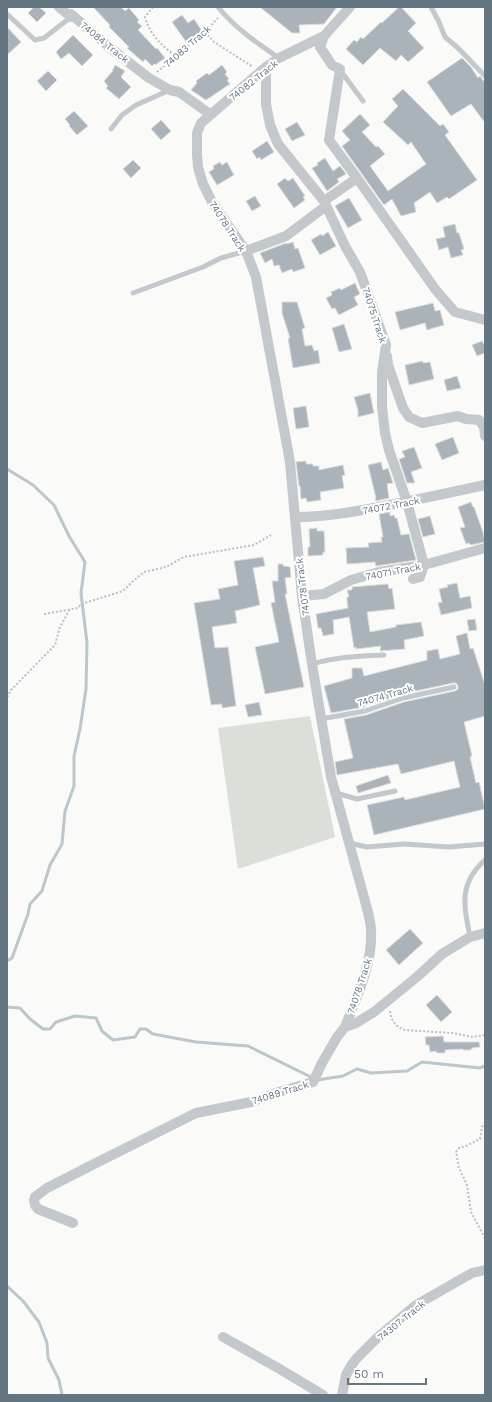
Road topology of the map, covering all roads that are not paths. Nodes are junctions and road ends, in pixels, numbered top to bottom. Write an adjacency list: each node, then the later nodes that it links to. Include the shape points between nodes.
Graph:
1 (59, 7): 6 (street)
2 (218, 7): 8 (lane, via 251,38)
3 (350, 7): 7 (street, 74082 Track)
4 (431, 7): 11 (lane, via 445,37)
5 (7, 14): 6 (lane, 74084 Track, via 35,40 44,38)
6 (71, 17): 12 (street, 74084 Track, via 70,14 149,78)
7 (324, 36): 8 (street, 74082 Track); 10 (street, via 320,47 332,65)
8 (279, 58): 9 (street, 74082 Track)
9 (263, 69): 14 (street, 74082 Track); 18 (street, 74075 Track, via 270,125 278,144)
10 (340, 69): 13 (lane); 17 (street, via 330,140)
11 (485, 76)
12 (170, 90): 14 (street, 74084 Track, via 178,92); 15 (lane, via 136,105 122,115)
13 (363, 102)
14 (210, 114): 16 (street, 74082 Track, via 201,123 197,133)
15 (111, 129)
16 (197, 154): 19 (street, 74078 Track, via 203,184 212,202)
17 (357, 178): 18 (street); 21 (street, via 435,289 455,312)
18 (325, 204): 19 (street, via 286,236); 22 (street, 74075 Track, via 360,272)
19 (246, 251): 20 (lane, via 221,258); 26 (street, 74078 Track, via 260,297 290,462)
20 (133, 293)
21 (485, 320)
22 (386, 345): 23 (street, via 388,365 403,408 409,416 422,423 458,416 479,420 484,427); 25 (street, 74075 Track, via 382,373 385,433)
23 (485, 436)
24 (485, 485): 25 (street, 74072 Track)
25 (407, 502): 26 (street, 74072 Track, via 319,517); 28 (street, 74075 Track)
26 (296, 517): 30 (street, 74078 Track)
27 (485, 548): 28 (street, 74071 Track)
28 (424, 565): 29 (street, via 420,577); 30 (street, 74071 Track, via 379,572 351,580 324,594)
29 (413, 579)
30 (302, 596): 32 (street, 74078 Track)
31 (384, 655): 32 (lane, via 335,658)
32 (312, 664): 34 (street, 74078 Track)
33 (454, 687): 34 (lane, 74074 Track, via 403,698 365,711)
34 (321, 719): 36 (street, 74078 Track)
35 (395, 791): 36 (lane, via 357,799)
36 (335, 792): 37 (street, 74078 Track)
37 (348, 843): 38 (lane, via 367,847 404,844 449,847); 42 (street, 74078 Track, via 371,930 367,969)
38 (485, 844)
39 (485, 860): 41 (lane, via 465,889 465,909)
40 (485, 933): 41 (street, 74089 Track)
41 (470, 937): 42 (street, 74089 Track, via 442,954 374,1012)
42 (345, 1027): 43 (street, 74089 Track, via 313,1082 251,1102 196,1113 47,1188 35,1198 38,1209)
43 (73, 1223)
44 (485, 1270): 47 (street, 74307 Track, via 472,1273 416,1305 378,1337 351,1366 346,1375)
45 (222, 1337): 46 (street)
46 (323, 1395)
47 (342, 1395)

